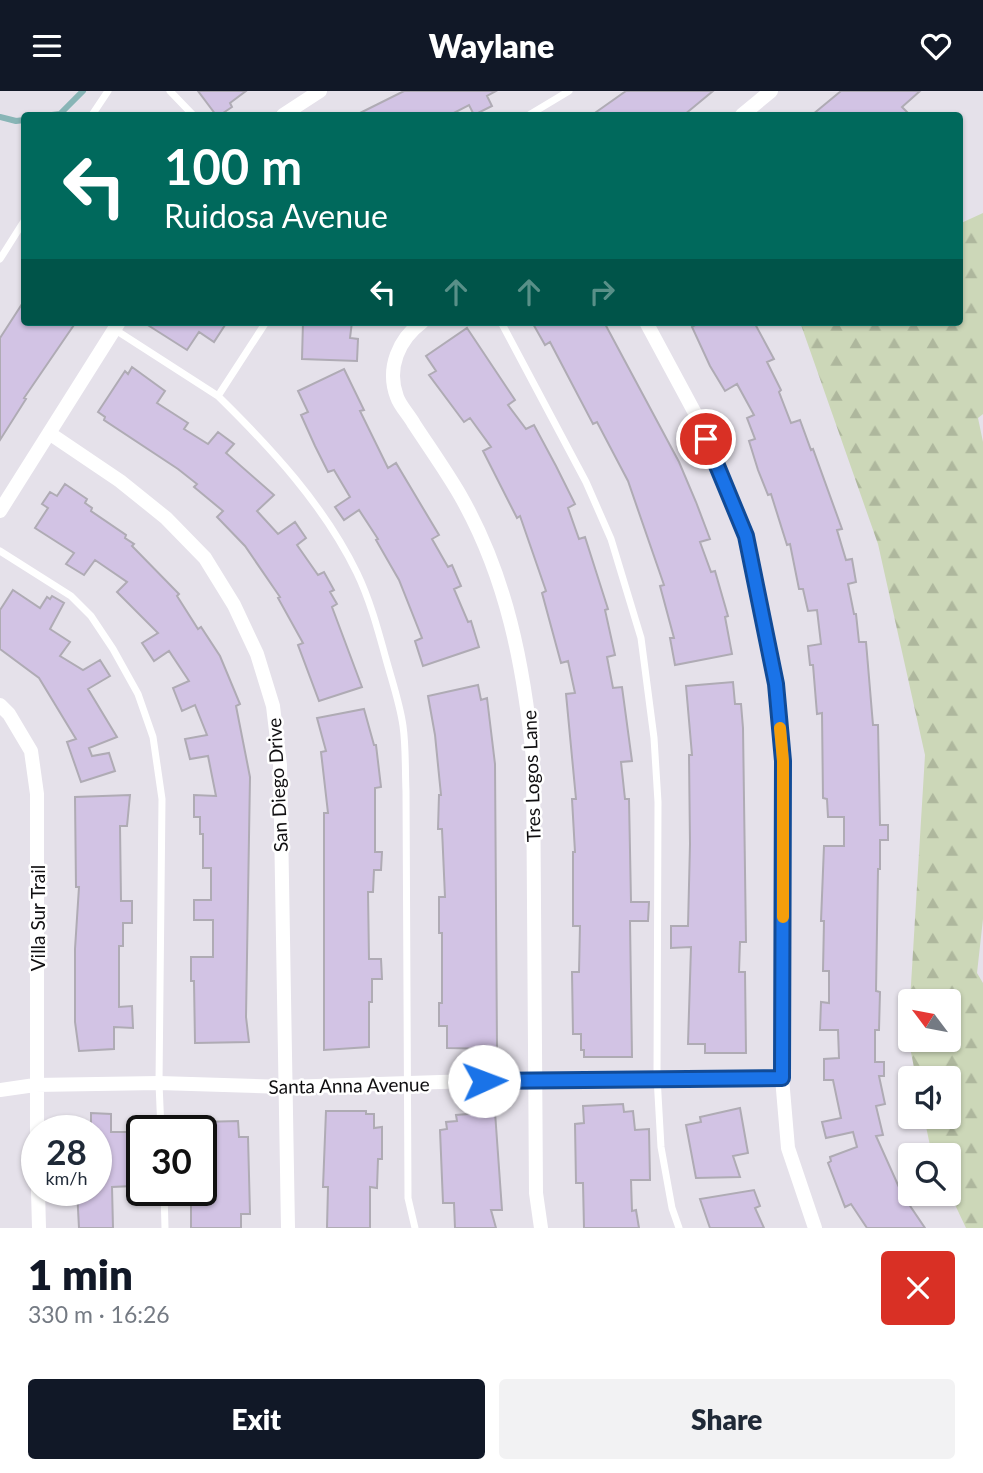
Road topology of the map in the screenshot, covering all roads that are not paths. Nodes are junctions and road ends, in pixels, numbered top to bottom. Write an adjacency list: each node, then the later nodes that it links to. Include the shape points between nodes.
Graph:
1 (108, 91): 6 (lane)
2 (170, 91): 7 (lane)
3 (320, 91): 8 (street)
4 (569, 91): 9 (lane)
5 (771, 91): 10 (street)
6 (94, 112)
7 (190, 112)
8 (288, 112)
9 (534, 112)
10 (746, 112)
11 (21, 226): 12 (lane)
12 (0, 259)
13 (115, 326): 20 (street)
14 (117, 326): 19 (lane)
15 (263, 326): 19 (lane)
16 (417, 326): 26 (street, Tres Logos Lane, via 396,354 397,397 486,544 507,601 527,699 533,759)
17 (504, 326): 24 (lane, via 586,482 611,539 641,638 657,802)
18 (648, 326): 25 (street, via 696,415 746,536 776,684 783,761)
19 (218, 396): 28 (lane, via 297,481 331,529 357,573 391,677 403,726 406,791)
20 (49, 433): 21 (street); 30 (street, San Diego Drive, via 120,481 205,558 257,654 273,706 280,765)
21 (0, 510)
22 (0, 551): 27 (lane, via 71,596 91,616 138,694 153,737 162,799)
23 (0, 705): 29 (street, Villa Sur Trail, via 31,751 37,794)
24 (657, 1077): 25 (street, Santa Anna Avenue); 26 (street, Santa Anna Avenue); 41 (lane, via 661,1147)
25 (782, 1078): 42 (street, via 788,1149)
26 (535, 1079): 28 (street, Santa Anna Avenue); 40 (street, Tres Logos Lane, via 536,1193)
27 (159, 1083): 29 (street, Santa Anna Avenue); 30 (street, Santa Anna Avenue); 33 (lane)
28 (408, 1084): 30 (street, Santa Anna Avenue); 39 (lane, via 408,1198)
29 (35, 1085): 31 (street, Santa Anna Avenue); 32 (street, Villa Sur Trail)
30 (285, 1087): 38 (street, San Diego Drive)
31 (0, 1090)
32 (36, 1115)
33 (160, 1115)
34 (38, 1206): 36 (street)
35 (164, 1206): 37 (lane)
36 (39, 1228)
37 (165, 1228)
38 (288, 1228)
39 (415, 1228)
40 (541, 1228)
41 (679, 1228)
42 (815, 1228)

